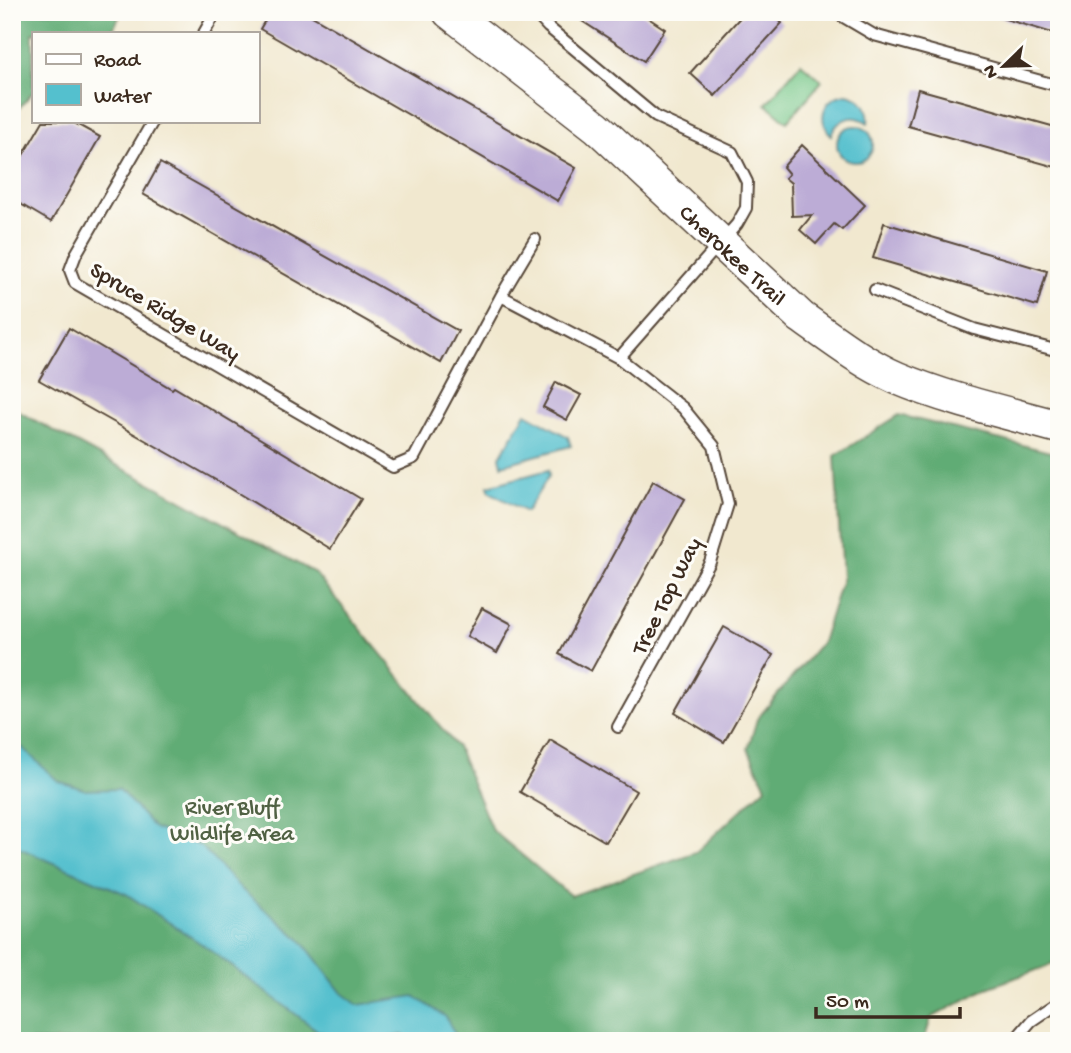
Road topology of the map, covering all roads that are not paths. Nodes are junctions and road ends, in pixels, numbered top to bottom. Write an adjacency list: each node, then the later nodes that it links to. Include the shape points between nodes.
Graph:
1 (449, 12): 9 (street, Cherokee Trail, via 597,127)
2 (534, 12): 9 (lane, via 656,117 732,152 747,182 746,208)
3 (835, 12): 6 (lane, via 874,35)
4 (214, 13): 5 (lane)
5 (204, 32)
6 (1059, 86)
7 (152, 122): 11 (lane, Spruce Ridge Way, via 76,254 70,270 75,283 393,467 414,458)
8 (536, 239): 11 (lane)
9 (722, 243): 13 (lane); 14 (street, Cherokee Trail, via 801,317 870,364 926,389)
10 (875, 290): 12 (lane, via 974,329)
11 (501, 296): 13 (lane, Tree Top Way)
12 (1059, 351)
13 (620, 358): 15 (lane, Tree Top Way, via 683,408 714,446 728,504 710,562)
14 (1059, 427)
15 (618, 727)
16 (1059, 1002): 17 (lane, via 1031,1021)
17 (1014, 1041)

